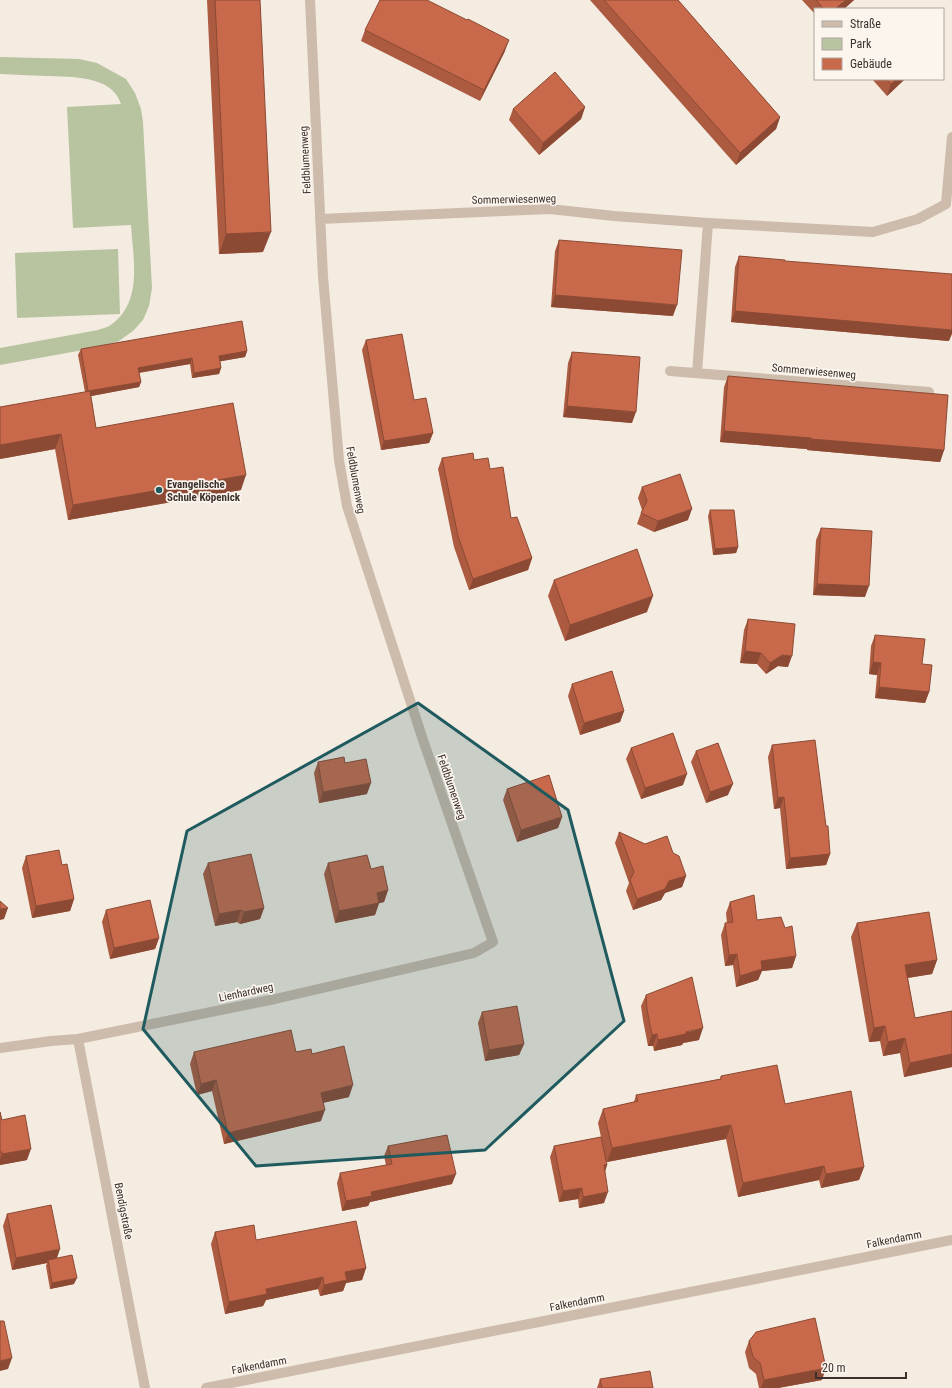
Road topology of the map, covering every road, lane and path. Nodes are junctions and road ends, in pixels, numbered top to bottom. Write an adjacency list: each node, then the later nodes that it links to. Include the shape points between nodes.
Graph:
1 (310, 0): 3 (street, Feldblumenweg)
2 (952, 137): 4 (street, Sommerwiesenweg, via 946,204 918,219 873,232)
3 (320, 219): 4 (street, Sommerwiesenweg, via 550,209); 8 (street, Feldblumenweg, via 339,460 347,506 423,740)
4 (708, 223): 6 (street)
5 (670, 371): 6 (street, Sommerwiesenweg)
6 (697, 373): 7 (street, Sommerwiesenweg)
7 (929, 392)
8 (493, 942): 9 (street, Lienhardweg, via 474,953 275,999)
9 (78, 1039): 10 (street, Lienhardweg); 12 (street, Bendigstraße)
10 (0, 1048)
11 (952, 1240): 13 (street, Falkendamm)
12 (145, 1388)
13 (206, 1388)

